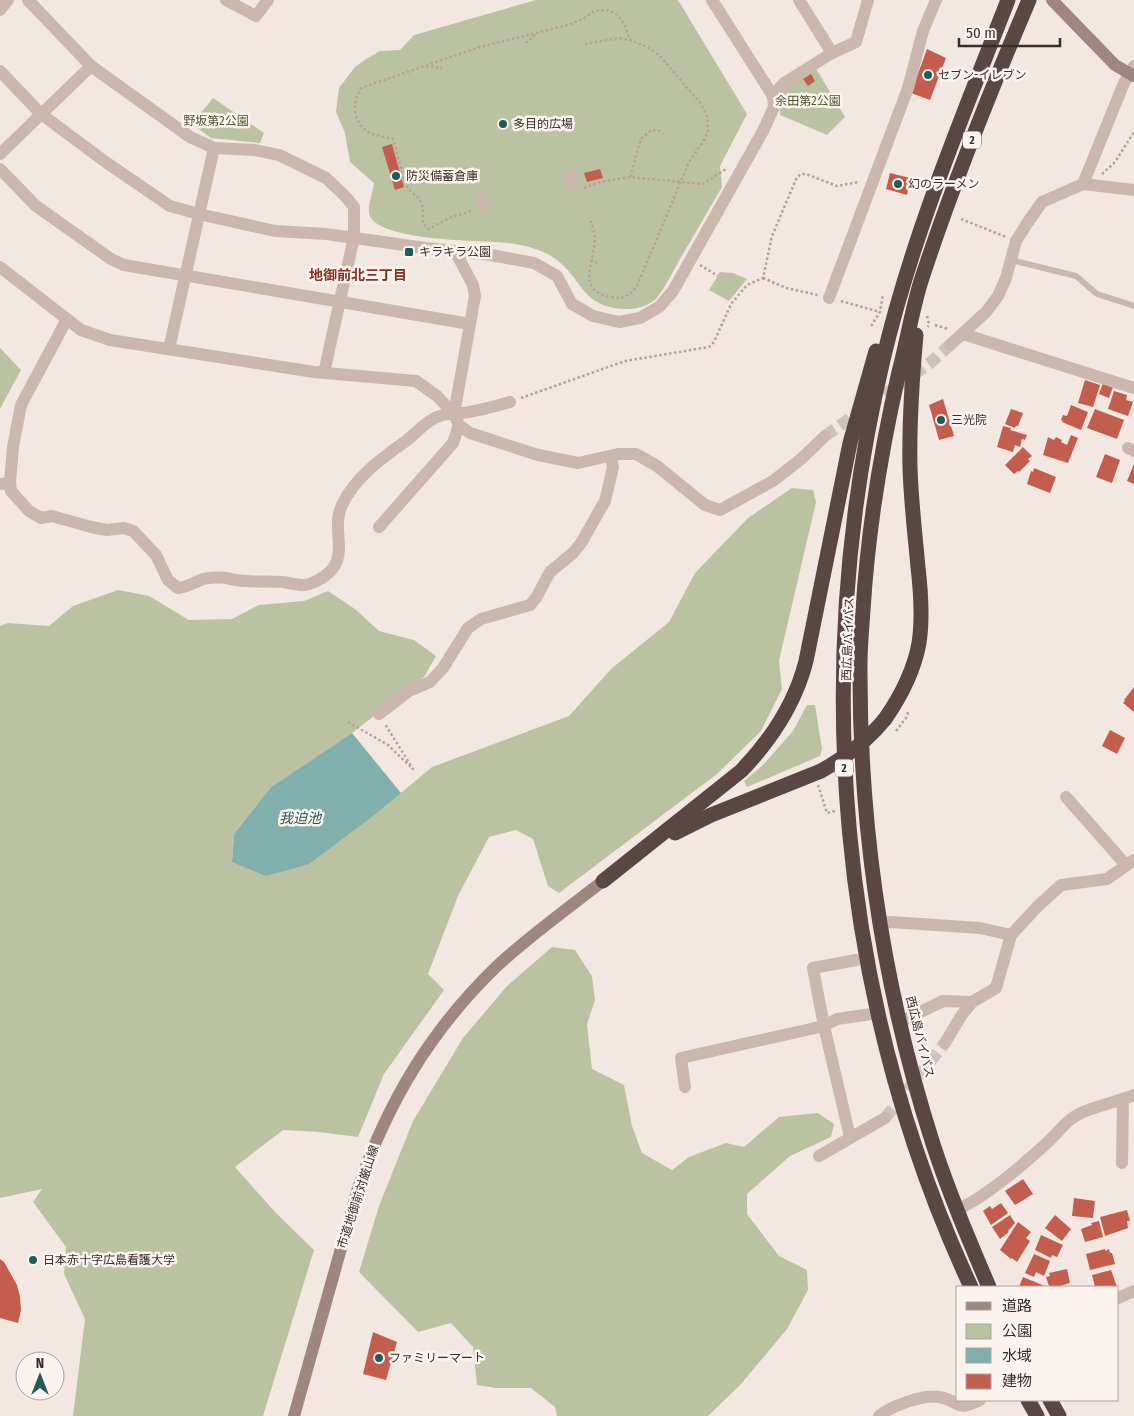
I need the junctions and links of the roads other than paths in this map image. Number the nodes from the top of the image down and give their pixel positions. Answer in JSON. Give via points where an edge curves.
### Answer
{"nodes":[{"id":1,"x":8,"y":0,"type":"edge"},
{"id":2,"x":28,"y":0,"type":"edge"},
{"id":3,"x":226,"y":0,"type":"edge"},
{"id":4,"x":268,"y":0,"type":"edge"},
{"id":5,"x":712,"y":0,"type":"edge"},
{"id":6,"x":799,"y":0,"type":"edge"},
{"id":7,"x":868,"y":0,"type":"edge"},
{"id":8,"x":936,"y":0,"type":"edge"},
{"id":9,"x":1008,"y":0,"type":"edge"},
{"id":10,"x":1030,"y":0,"type":"edge"},
{"id":11,"x":1052,"y":0,"type":"edge"},
{"id":12,"x":0,"y":10,"type":"edge"},
{"id":13,"x":832,"y":53,"type":"junction"},
{"id":14,"x":91,"y":66,"type":"junction"},
{"id":15,"x":0,"y":71,"type":"edge"},
{"id":16,"x":1132,"y":72,"type":"edge"},
{"id":17,"x":773,"y":96,"type":"junction"},
{"id":18,"x":41,"y":114,"type":"junction"},
{"id":19,"x":214,"y":148,"type":"junction"},
{"id":20,"x":0,"y":154,"type":"edge"},
{"id":21,"x":0,"y":169,"type":"edge"},
{"id":22,"x":1083,"y":184,"type":"junction"},
{"id":23,"x":1134,"y":190,"type":"edge"},
{"id":24,"x":199,"y":214,"type":"junction"},
{"id":25,"x":354,"y":238,"type":"junction"},
{"id":26,"x":918,"y":239,"type":"junction"},
{"id":27,"x":455,"y":251,"type":"junction"},
{"id":28,"x":1011,"y":260,"type":"junction"},
{"id":29,"x":0,"y":267,"type":"edge"},
{"id":30,"x":186,"y":275,"type":"junction"},
{"id":31,"x":920,"y":283,"type":"junction"},
{"id":32,"x":829,"y":298,"type":"road end"},
{"id":33,"x":340,"y":302,"type":"junction"},
{"id":34,"x":1134,"y":306,"type":"edge"},
{"id":35,"x":67,"y":319,"type":"junction"},
{"id":36,"x":470,"y":324,"type":"junction"},
{"id":37,"x":963,"y":334,"type":"junction"},
{"id":38,"x":950,"y":345,"type":"tunnel mouth"},
{"id":39,"x":169,"y":349,"type":"junction"},
{"id":40,"x":324,"y":373,"type":"junction"},
{"id":41,"x":1134,"y":388,"type":"edge"},
{"id":42,"x":510,"y":402,"type":"road end"},
{"id":43,"x":457,"y":419,"type":"junction"},
{"id":44,"x":825,"y":436,"type":"tunnel mouth"},
{"id":45,"x":611,"y":456,"type":"junction"},
{"id":46,"x":5,"y":484,"type":"edge"},
{"id":47,"x":385,"y":525,"type":"dead end"},
{"id":48,"x":379,"y":714,"type":"road end"},
{"id":49,"x":1066,"y":797,"type":"dead end"},
{"id":50,"x":1130,"y":863,"type":"edge"},
{"id":51,"x":603,"y":881,"type":"junction"},
{"id":52,"x":880,"y":923,"type":"junction"},
{"id":53,"x":1011,"y":935,"type":"junction"},
{"id":54,"x":856,"y":960,"type":"dead end"},
{"id":55,"x":972,"y":1002,"type":"junction"},
{"id":56,"x":878,"y":1013,"type":"junction"},
{"id":57,"x":900,"y":1022,"type":"junction"},
{"id":58,"x":824,"y":1026,"type":"junction"},
{"id":59,"x":945,"y":1043,"type":"tunnel mouth"},
{"id":60,"x":685,"y":1087,"type":"dead end"},
{"id":61,"x":1129,"y":1097,"type":"edge"},
{"id":62,"x":885,"y":1118,"type":"tunnel mouth"},
{"id":63,"x":850,"y":1137,"type":"junction"},
{"id":64,"x":819,"y":1156,"type":"dead end"},
{"id":65,"x":1122,"y":1163,"type":"dead end"},
{"id":66,"x":956,"y":1210,"type":"junction"},
{"id":67,"x":971,"y":1286,"type":"edge"},
{"id":68,"x":989,"y":1286,"type":"edge"},
{"id":69,"x":1134,"y":1291,"type":"edge"},
{"id":70,"x":1119,"y":1298,"type":"edge"},
{"id":71,"x":978,"y":1401,"type":"edge"},
{"id":72,"x":1029,"y":1401,"type":"edge"},
{"id":73,"x":1051,"y":1401,"type":"edge"},
{"id":74,"x":294,"y":1416,"type":"edge"},
{"id":75,"x":879,"y":1416,"type":"edge"},
{"id":76,"x":1038,"y":1416,"type":"edge"},
{"id":77,"x":1059,"y":1416,"type":"edge"}],
"edges":[{"from":1,"to":12,"type":"street"},
{"from":2,"to":14,"type":"street"},
{"from":3,"to":4,"type":"street","via":[[256,16]]},
{"from":5,"to":17,"type":"street"},
{"from":6,"to":13,"type":"street"},
{"from":7,"to":13,"type":"street","via":[[856,42]]},
{"from":8,"to":32,"type":"street","via":[[923,31],[908,88]]},
{"from":9,"to":26,"type":"highway","name":"西広島バイパス","number":"2"},
{"from":10,"to":31,"type":"highway","name":"西広島バイパス","number":"2","via":[[971,143]]},
{"from":11,"to":16,"type":"street","via":[[1115,65]]},
{"from":13,"to":17,"type":"street","via":[[784,83]]},
{"from":14,"to":18,"type":"street"},
{"from":14,"to":19,"type":"street","via":[[190,138]]},
{"from":15,"to":18,"type":"street"},
{"from":16,"to":22,"type":"street"},
{"from":17,"to":27,"type":"street","via":[[774,108],[763,131],[672,291],[659,308],[640,318],[619,322],[593,316],[572,304],[557,276],[534,263]]},
{"from":18,"to":20,"type":"street"},
{"from":18,"to":24,"type":"street","via":[[170,206]]},
{"from":19,"to":24,"type":"street"},
{"from":19,"to":25,"type":"street","via":[[279,155],[326,178],[354,208]]},
{"from":21,"to":30,"type":"street","via":[[36,206],[111,259],[124,265]]},
{"from":22,"to":23,"type":"street"},
{"from":22,"to":28,"type":"street","via":[[1042,202],[1016,241]]},
{"from":24,"to":25,"type":"street","via":[[275,231]]},
{"from":24,"to":30,"type":"street"},
{"from":25,"to":27,"type":"street"},
{"from":25,"to":33,"type":"street"},
{"from":26,"to":51,"type":"highway","via":[[885,323],[860,403],[806,661],[784,716],[758,754],[741,771]]},
{"from":26,"to":56,"type":"highway","name":"西広島バイパス","number":"2","via":[[884,357],[866,438],[854,519],[844,641],[844,764],[850,846],[861,927]]},
{"from":27,"to":36,"type":"street","via":[[474,285]]},
{"from":28,"to":34,"type":"lane","via":[[1076,276],[1097,294]]},
{"from":28,"to":37,"type":"street","via":[[998,296]]},
{"from":29,"to":35,"type":"street"},
{"from":30,"to":33,"type":"street"},
{"from":30,"to":39,"type":"street"},
{"from":31,"to":51,"type":"highway","bridge":true,"via":[[910,413],[911,486],[922,612],[918,645],[902,692],[874,732],[820,778],[711,815],[673,834]]},
{"from":31,"to":52,"type":"highway","name":"西広島バイパス","number":"2","via":[[887,424],[865,580],[860,661],[865,808]]},
{"from":33,"to":36,"type":"street"},
{"from":33,"to":40,"type":"street"},
{"from":35,"to":39,"type":"street","via":[[81,330],[110,340]]},
{"from":35,"to":46,"type":"street","via":[[21,406]]},
{"from":36,"to":43,"type":"street"},
{"from":37,"to":38,"type":"street"},
{"from":37,"to":41,"type":"street"},
{"from":39,"to":40,"type":"street"},
{"from":40,"to":43,"type":"street","via":[[416,381],[437,396]]},
{"from":42,"to":43,"type":"street"},
{"from":43,"to":45,"type":"street","via":[[470,433],[559,460],[578,463]]},
{"from":43,"to":46,"type":"street","via":[[442,415],[423,425],[357,482],[341,507],[338,519],[340,551],[336,561],[327,573],[310,585],[225,578],[203,580],[178,588],[168,580],[156,555],[133,531],[124,528],[107,530],[52,516],[40,518],[29,511]]},
{"from":43,"to":47,"type":"street","via":[[453,444]]},
{"from":44,"to":45,"type":"street","via":[[773,481],[720,510],[705,505],[657,466],[636,454]]},
{"from":45,"to":48,"type":"street","via":[[613,467],[605,501],[580,543],[550,572],[536,598],[530,604],[481,619],[468,628],[443,668],[430,682],[409,691]]},
{"from":49,"to":50,"type":"street"},
{"from":50,"to":53,"type":"street","via":[[1107,879],[1061,885]]},
{"from":51,"to":74,"type":"street","name":"市道地御前対厳山線","via":[[497,967],[465,1000],[410,1074],[388,1115],[358,1188]]},
{"from":52,"to":53,"type":"street","via":[[980,928]]},
{"from":52,"to":57,"type":"highway","name":"西広島バイパス","number":"2"},
{"from":53,"to":55,"type":"street","via":[[996,988]]},
{"from":54,"to":58,"type":"street","via":[[813,968]]},
{"from":55,"to":57,"type":"street","via":[[944,1001]]},
{"from":55,"to":59,"type":"street"},
{"from":56,"to":58,"type":"street","via":[[837,1019]]},
{"from":56,"to":67,"type":"highway","name":"西広島バイパス","number":"2","via":[[922,1166]]},
{"from":57,"to":66,"type":"highway","name":"西広島バイパス","number":"2","via":[[933,1145]]},
{"from":58,"to":60,"type":"street","via":[[680,1058]]},
{"from":58,"to":63,"type":"street"},
{"from":61,"to":65,"type":"street"},
{"from":61,"to":66,"type":"street","via":[[1071,1119],[999,1183]]},
{"from":62,"to":63,"type":"street"},
{"from":63,"to":64,"type":"street"},
{"from":66,"to":68,"type":"highway","name":"西広島バイパス","number":"2"},
{"from":69,"to":70,"type":"street"},
{"from":71,"to":75,"type":"street","via":[[961,1406],[941,1397],[931,1397],[896,1406]]},
{"from":72,"to":76,"type":"highway"},
{"from":73,"to":77,"type":"highway"}]}
